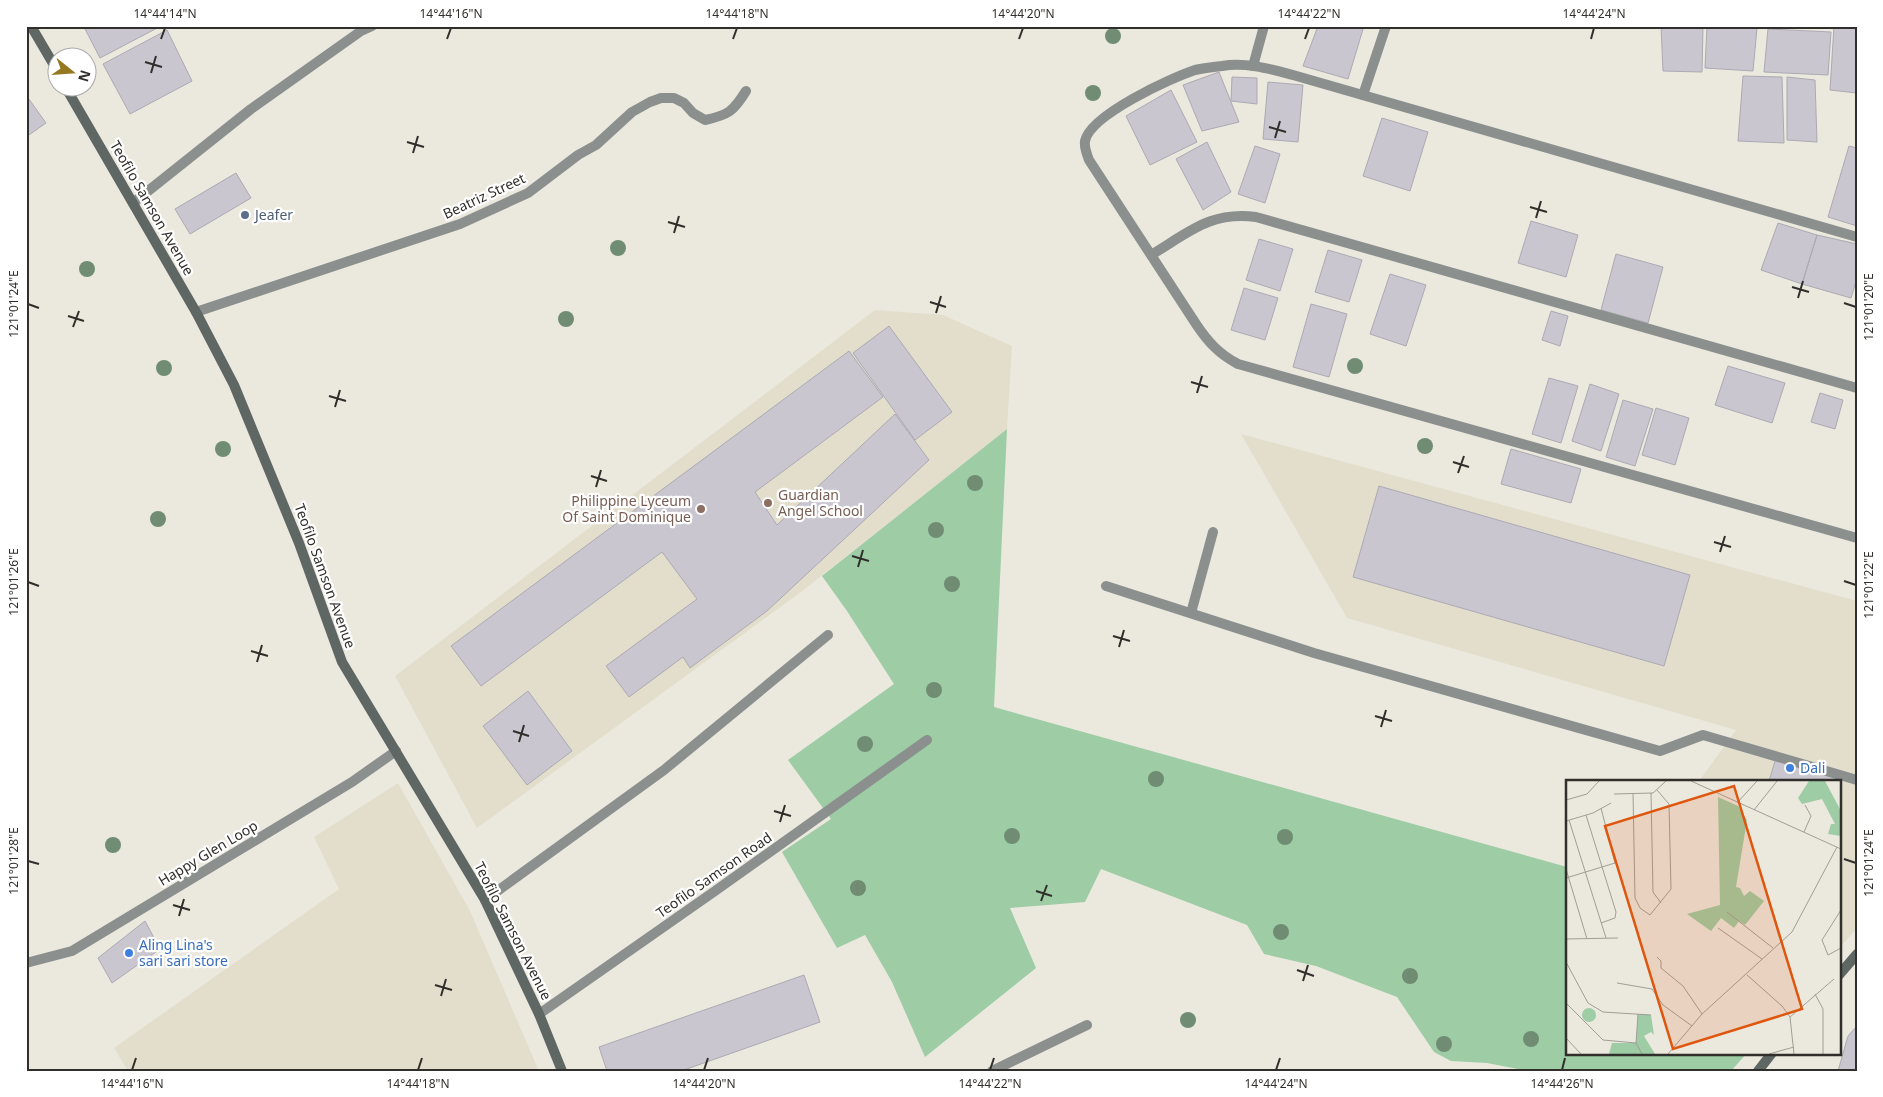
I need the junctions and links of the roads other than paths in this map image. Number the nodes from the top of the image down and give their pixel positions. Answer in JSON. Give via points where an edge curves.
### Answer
{"nodes":[{"id":1,"x":31,"y":26,"type":"edge"},
{"id":2,"x":372,"y":26,"type":"edge"},
{"id":3,"x":1264,"y":26,"type":"edge"},
{"id":4,"x":1386,"y":26,"type":"edge"},
{"id":5,"x":48,"y":55,"type":"edge"},
{"id":6,"x":1253,"y":66,"type":"junction"},
{"id":7,"x":746,"y":91,"type":"dead end"},
{"id":8,"x":1363,"y":95,"type":"junction"},
{"id":9,"x":72,"y":98,"type":"edge"},
{"id":10,"x":133,"y":202,"type":"junction"},
{"id":11,"x":1857,"y":237,"type":"edge"},
{"id":12,"x":1151,"y":255,"type":"junction"},
{"id":13,"x":196,"y":312,"type":"junction"},
{"id":14,"x":1857,"y":388,"type":"edge"},
{"id":15,"x":1213,"y":532,"type":"dead end"},
{"id":16,"x":1857,"y":538,"type":"edge"},
{"id":17,"x":1106,"y":586,"type":"dead end"},
{"id":18,"x":1191,"y":613,"type":"junction"},
{"id":19,"x":828,"y":635,"type":"dead end"},
{"id":20,"x":928,"y":740,"type":"dead end"},
{"id":21,"x":396,"y":751,"type":"junction"},
{"id":22,"x":1857,"y":780,"type":"edge"},
{"id":23,"x":485,"y":900,"type":"junction"},
{"id":24,"x":1857,"y":954,"type":"edge"},
{"id":25,"x":26,"y":963,"type":"edge"},
{"id":26,"x":1840,"y":974,"type":"edge"},
{"id":27,"x":539,"y":1014,"type":"junction"},
{"id":28,"x":1087,"y":1025,"type":"dead end"},
{"id":29,"x":1771,"y":1054,"type":"edge"},
{"id":30,"x":562,"y":1071,"type":"edge"},
{"id":31,"x":992,"y":1071,"type":"edge"},
{"id":32,"x":1758,"y":1071,"type":"edge"}],
"edges":[{"from":1,"to":5,"type":"main road"},
{"from":2,"to":10,"type":"street","via":[[251,109]]},
{"from":3,"to":6,"type":"street"},
{"from":4,"to":8,"type":"street"},
{"from":6,"to":8,"type":"street","via":[[1294,74]]},
{"from":6,"to":12,"type":"street","via":[[1224,65],[1197,70],[1164,82],[1128,102],[1089,132],[1086,141],[1089,160]]},
{"from":7,"to":13,"type":"street","name":"Beatriz Street","via":[[727,115],[705,120],[674,98],[650,102],[632,112],[596,145],[528,193],[460,224]]},
{"from":8,"to":11,"type":"street"},
{"from":9,"to":10,"type":"main road","name":"Teofilo Samson Avenue"},
{"from":10,"to":13,"type":"main road","name":"Teofilo Samson Avenue"},
{"from":12,"to":14,"type":"street","via":[[1206,222],[1239,215],[1256,217]]},
{"from":12,"to":16,"type":"street","via":[[1209,343],[1238,364]]},
{"from":13,"to":21,"type":"main road","name":"Teofilo Samson Avenue","via":[[234,385],[263,454],[342,662]]},
{"from":15,"to":18,"type":"street"},
{"from":17,"to":18,"type":"street"},
{"from":18,"to":22,"type":"street","via":[[1314,653],[1660,751],[1703,735]]},
{"from":19,"to":23,"type":"street","via":[[664,770]]},
{"from":20,"to":27,"type":"street","name":"Teofilo Samson Road"},
{"from":21,"to":23,"type":"main road","name":"Teofilo Samson Avenue"},
{"from":21,"to":25,"type":"street","name":"Happy Glen Loop","via":[[352,782],[72,951]]},
{"from":23,"to":27,"type":"main road","name":"Teofilo Samson Avenue"},
{"from":24,"to":26,"type":"main road"},
{"from":27,"to":30,"type":"main road","name":"Teofilo Samson Avenue"},
{"from":28,"to":31,"type":"street"},
{"from":29,"to":32,"type":"main road"}]}
